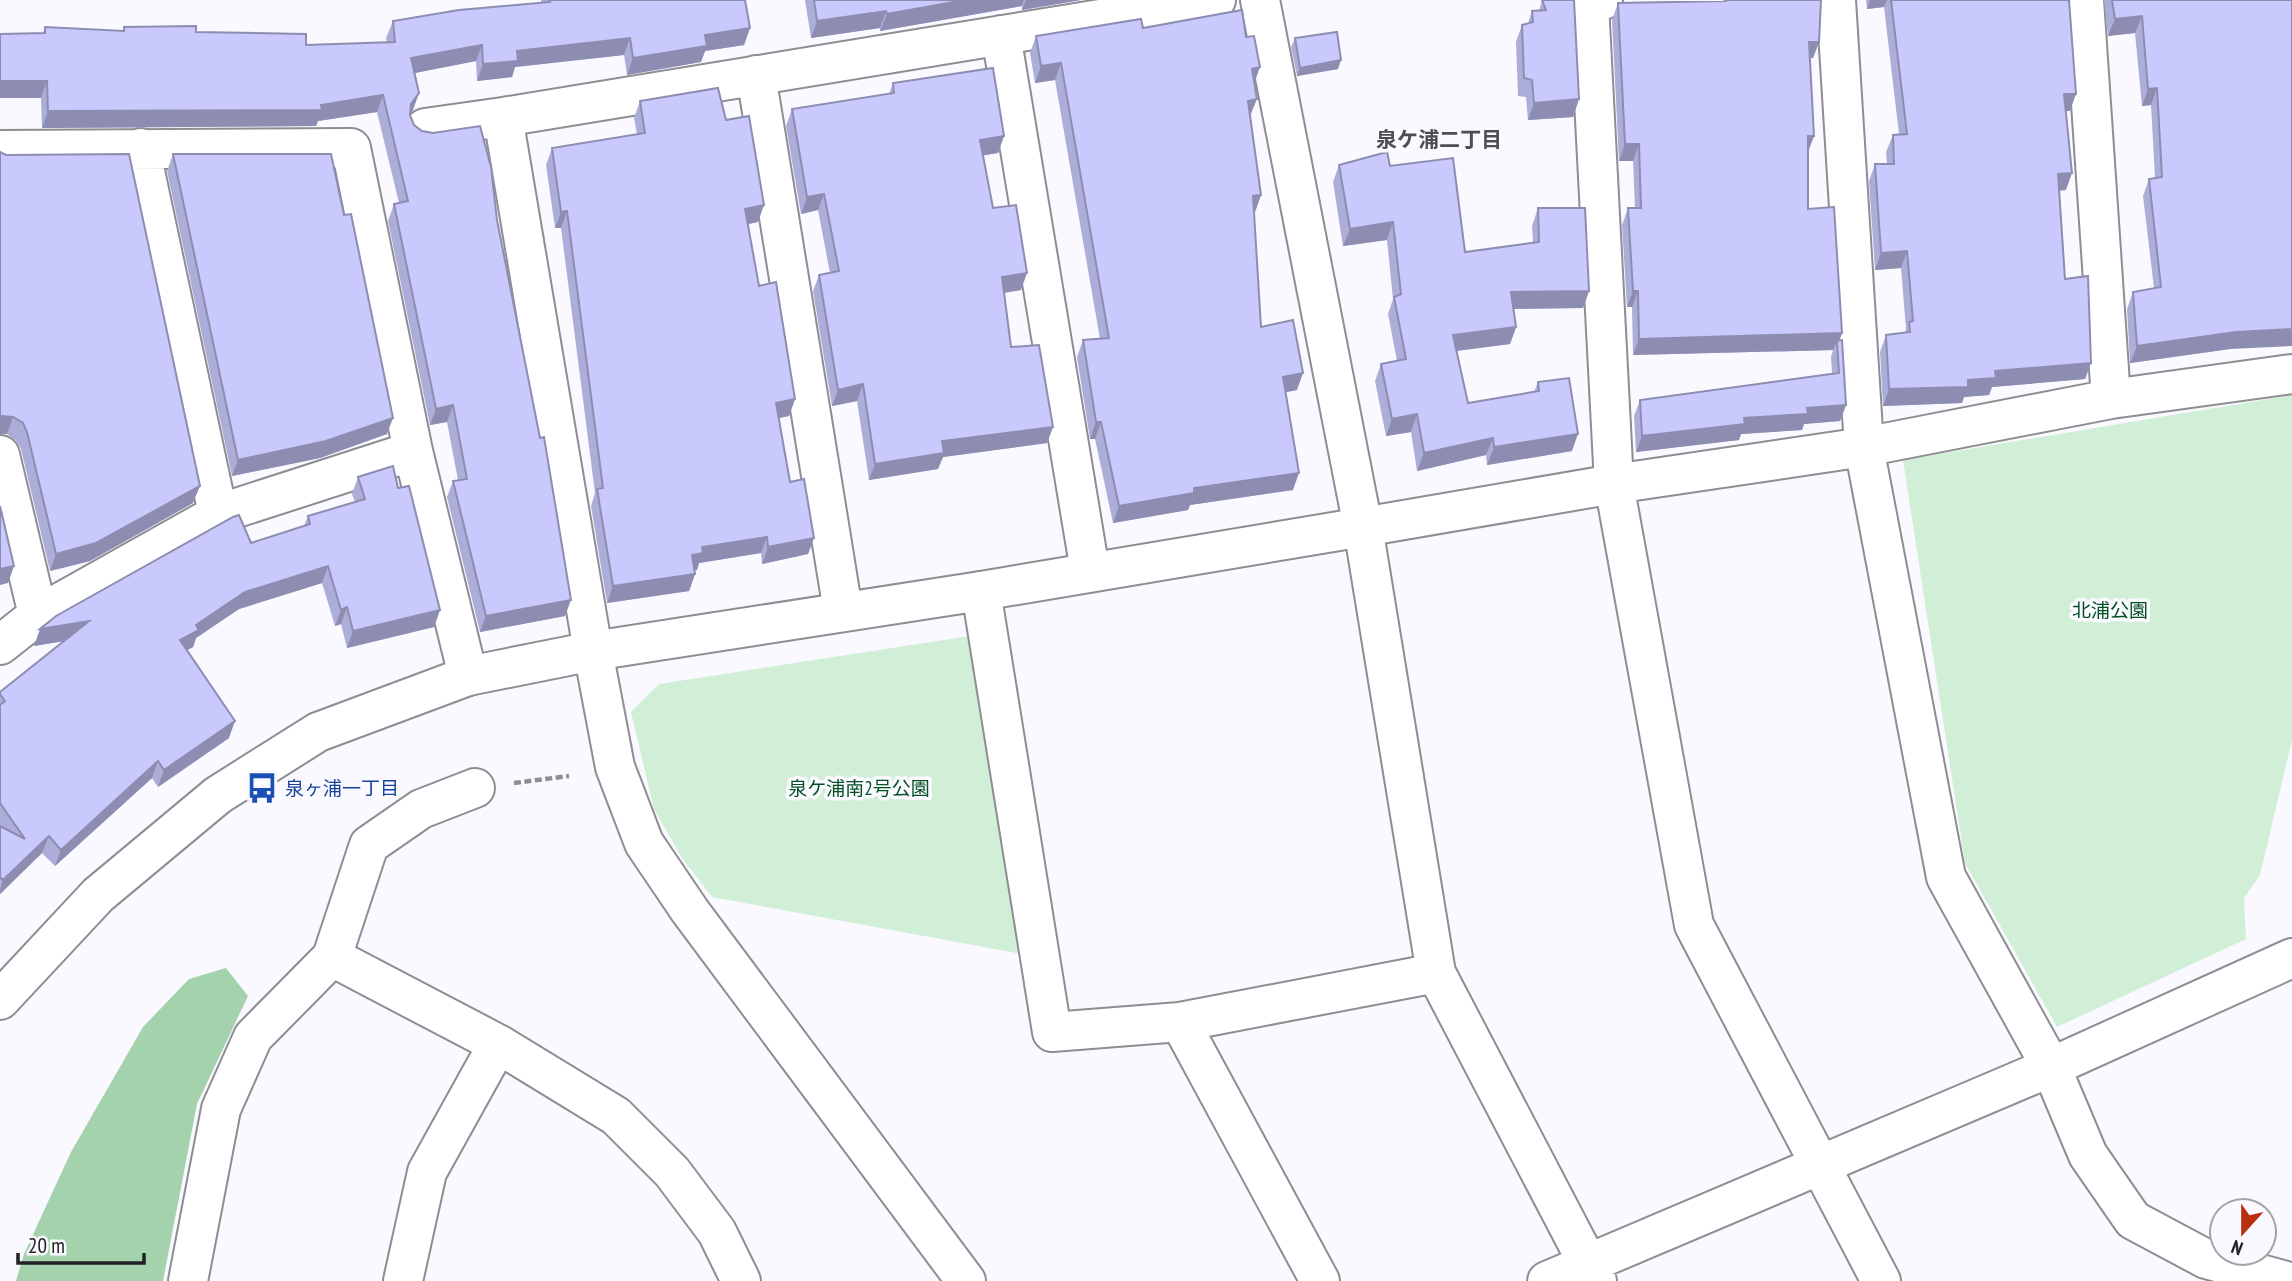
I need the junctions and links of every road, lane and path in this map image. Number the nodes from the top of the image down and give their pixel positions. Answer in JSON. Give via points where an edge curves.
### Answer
{"nodes":[{"id":1,"x":1216,"y":0,"type":"edge"},
{"id":2,"x":1260,"y":0,"type":"edge"},
{"id":3,"x":1603,"y":0,"type":"edge"},
{"id":4,"x":1836,"y":0,"type":"edge"},
{"id":5,"x":2084,"y":0,"type":"edge"},
{"id":6,"x":1001,"y":35,"type":"junction"},
{"id":7,"x":756,"y":75,"type":"junction"},
{"id":8,"x":503,"y":117,"type":"junction"},
{"id":9,"x":425,"y":128,"type":"edge"},
{"id":10,"x":140,"y":148,"type":"junction"},
{"id":11,"x":0,"y":150,"type":"edge"},
{"id":12,"x":2292,"y":374,"type":"edge"},
{"id":13,"x":2111,"y":399,"type":"junction"},
{"id":14,"x":1864,"y":447,"type":"junction"},
{"id":15,"x":413,"y":451,"type":"junction"},
{"id":16,"x":0,"y":455,"type":"edge"},
{"id":17,"x":1614,"y":484,"type":"junction"},
{"id":18,"x":218,"y":514,"type":"junction"},
{"id":19,"x":1363,"y":527,"type":"junction"},
{"id":20,"x":1090,"y":571,"type":"junction"},
{"id":21,"x":981,"y":592,"type":"junction"},
{"id":22,"x":843,"y":611,"type":"junction"},
{"id":23,"x":38,"y":615,"type":"junction"},
{"id":24,"x":0,"y":645,"type":"edge"},
{"id":25,"x":593,"y":651,"type":"junction"},
{"id":26,"x":468,"y":676,"type":"junction"},
{"id":27,"x":569,"y":776,"type":"dead end"},
{"id":28,"x":475,"y":788,"type":"joint"},
{"id":29,"x":332,"y":957,"type":"junction"},
{"id":30,"x":2292,"y":959,"type":"edge"},
{"id":31,"x":1436,"y":972,"type":"junction"},
{"id":32,"x":0,"y":1000,"type":"edge"},
{"id":33,"x":1180,"y":1022,"type":"junction"},
{"id":34,"x":498,"y":1044,"type":"junction"},
{"id":35,"x":2051,"y":1067,"type":"junction"},
{"id":36,"x":1820,"y":1162,"type":"junction"},
{"id":37,"x":2202,"y":1270,"type":"edge"},
{"id":38,"x":1593,"y":1272,"type":"edge"},
{"id":39,"x":188,"y":1281,"type":"edge"},
{"id":40,"x":404,"y":1281,"type":"edge"},
{"id":41,"x":741,"y":1281,"type":"edge"},
{"id":42,"x":966,"y":1281,"type":"edge"},
{"id":43,"x":1320,"y":1281,"type":"edge"},
{"id":44,"x":1547,"y":1281,"type":"edge"},
{"id":45,"x":1881,"y":1281,"type":"edge"},
{"id":46,"x":2286,"y":1281,"type":"edge"}],
"edges":[{"from":1,"to":6,"type":"street"},
{"from":2,"to":19,"type":"street"},
{"from":3,"to":17,"type":"street","via":[[1589,4]]},
{"from":4,"to":14,"type":"street"},
{"from":5,"to":13,"type":"street"},
{"from":6,"to":7,"type":"street"},
{"from":6,"to":20,"type":"street"},
{"from":7,"to":8,"type":"street"},
{"from":7,"to":22,"type":"street"},
{"from":8,"to":9,"type":"street"},
{"from":8,"to":25,"type":"street"},
{"from":10,"to":11,"type":"street"},
{"from":10,"to":15,"type":"street","via":[[351,148]]},
{"from":10,"to":18,"type":"street"},
{"from":12,"to":13,"type":"street"},
{"from":13,"to":14,"type":"street"},
{"from":14,"to":17,"type":"street"},
{"from":14,"to":35,"type":"street","via":[[1946,877]]},
{"from":15,"to":18,"type":"street"},
{"from":15,"to":26,"type":"street"},
{"from":16,"to":23,"type":"street"},
{"from":17,"to":19,"type":"street"},
{"from":17,"to":36,"type":"street","via":[[1694,925]]},
{"from":18,"to":23,"type":"street"},
{"from":19,"to":20,"type":"street"},
{"from":19,"to":31,"type":"street"},
{"from":20,"to":21,"type":"street"},
{"from":21,"to":22,"type":"street"},
{"from":21,"to":33,"type":"street","via":[[1052,1032]]},
{"from":22,"to":25,"type":"street"},
{"from":23,"to":24,"type":"street"},
{"from":25,"to":26,"type":"street"},
{"from":25,"to":42,"type":"street","via":[[615,767],[644,843]]},
{"from":26,"to":32,"type":"street","via":[[318,732],[218,796],[98,895]]},
{"from":27,"to":28,"type":"path"},
{"from":28,"to":29,"type":"street","via":[[421,809],[369,845]]},
{"from":29,"to":34,"type":"street"},
{"from":29,"to":39,"type":"street","via":[[253,1037],[242,1061],[221,1109]]},
{"from":30,"to":35,"type":"street"},
{"from":31,"to":33,"type":"street"},
{"from":31,"to":38,"type":"street"},
{"from":33,"to":43,"type":"street"},
{"from":34,"to":40,"type":"street","via":[[427,1172]]},
{"from":34,"to":41,"type":"street","via":[[616,1116],[680,1182],[717,1232]]},
{"from":35,"to":36,"type":"street"},
{"from":35,"to":37,"type":"street","via":[[2088,1155],[2133,1220]]},
{"from":36,"to":38,"type":"street"},
{"from":36,"to":45,"type":"street"},
{"from":37,"to":46,"type":"street"},
{"from":38,"to":44,"type":"street"}]}
